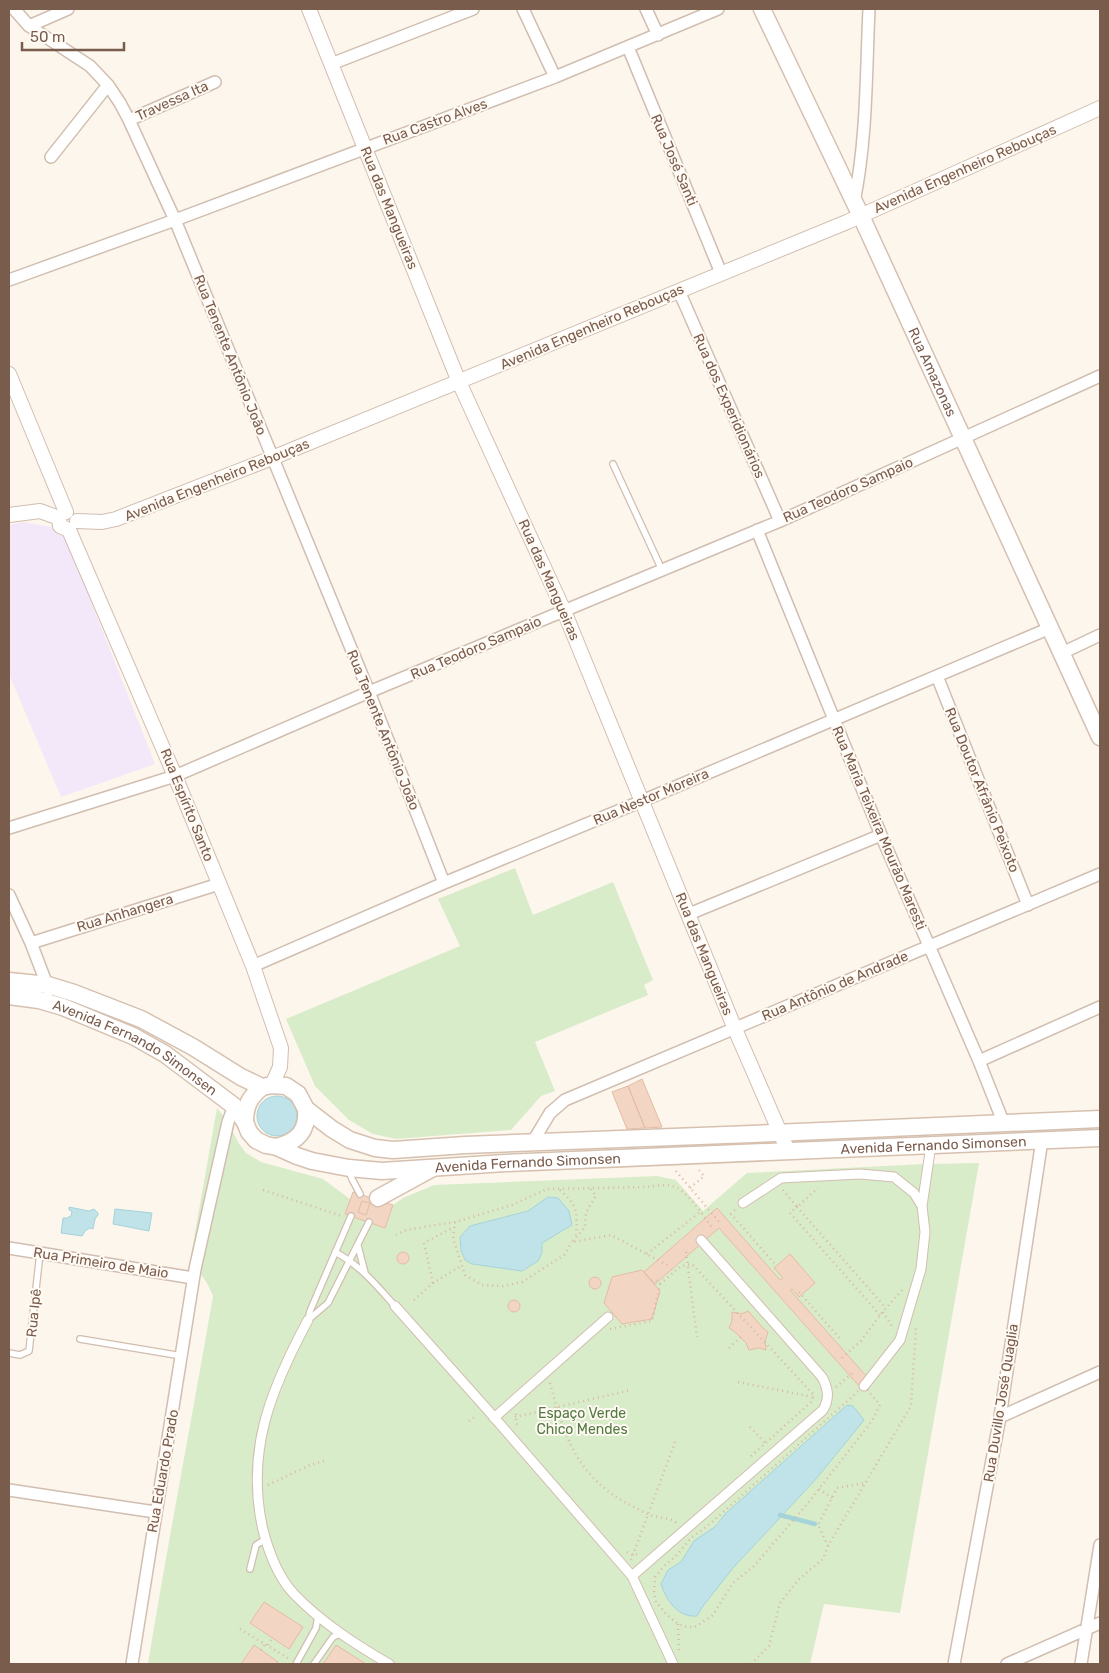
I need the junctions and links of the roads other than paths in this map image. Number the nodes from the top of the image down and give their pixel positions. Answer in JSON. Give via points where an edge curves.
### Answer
{"nodes":[{"id":1,"x":14,"y":9,"type":"edge"},
{"id":2,"x":68,"y":9,"type":"edge"},
{"id":3,"x":309,"y":9,"type":"edge"},
{"id":4,"x":473,"y":9,"type":"edge"},
{"id":5,"x":523,"y":9,"type":"edge"},
{"id":6,"x":646,"y":9,"type":"edge"},
{"id":7,"x":718,"y":9,"type":"edge"},
{"id":8,"x":762,"y":9,"type":"edge"},
{"id":9,"x":869,"y":9,"type":"edge"},
{"id":10,"x":30,"y":26,"type":"junction"},
{"id":11,"x":658,"y":35,"type":"junction"},
{"id":12,"x":628,"y":47,"type":"junction"},
{"id":13,"x":331,"y":64,"type":"junction"},
{"id":14,"x":555,"y":78,"type":"junction"},
{"id":15,"x":215,"y":82,"type":"dead end"},
{"id":16,"x":108,"y":85,"type":"junction"},
{"id":17,"x":1100,"y":108,"type":"edge"},
{"id":18,"x":128,"y":120,"type":"junction"},
{"id":19,"x":364,"y":148,"type":"junction"},
{"id":20,"x":51,"y":157,"type":"dead end"},
{"id":21,"x":858,"y":209,"type":"junction"},
{"id":22,"x":176,"y":220,"type":"junction"},
{"id":23,"x":721,"y":273,"type":"junction"},
{"id":24,"x":9,"y":280,"type":"edge"},
{"id":25,"x":679,"y":291,"type":"junction"},
{"id":26,"x":9,"y":374,"type":"edge"},
{"id":27,"x":1100,"y":376,"type":"edge"},
{"id":28,"x":459,"y":382,"type":"junction"},
{"id":29,"x":963,"y":438,"type":"junction"},
{"id":30,"x":272,"y":458,"type":"junction"},
{"id":31,"x":613,"y":464,"type":"dead end"},
{"id":32,"x":9,"y":514,"type":"edge"},
{"id":33,"x":68,"y":520,"type":"junction"},
{"id":34,"x":780,"y":520,"type":"junction"},
{"id":35,"x":757,"y":530,"type":"junction"},
{"id":36,"x":662,"y":570,"type":"junction"},
{"id":37,"x":564,"y":611,"type":"junction"},
{"id":38,"x":1050,"y":628,"type":"junction"},
{"id":39,"x":1100,"y":635,"type":"edge"},
{"id":40,"x":1062,"y":653,"type":"junction"},
{"id":41,"x":937,"y":676,"type":"junction"},
{"id":42,"x":369,"y":692,"type":"junction"},
{"id":43,"x":834,"y":720,"type":"junction"},
{"id":44,"x":1100,"y":737,"type":"edge"},
{"id":45,"x":175,"y":776,"type":"junction"},
{"id":46,"x":642,"y":801,"type":"junction"},
{"id":47,"x":9,"y":828,"type":"edge"},
{"id":48,"x":881,"y":835,"type":"junction"},
{"id":49,"x":1100,"y":874,"type":"edge"},
{"id":50,"x":444,"y":883,"type":"junction"},
{"id":51,"x":219,"y":884,"type":"junction"},
{"id":52,"x":9,"y":895,"type":"edge"},
{"id":53,"x":1028,"y":905,"type":"junction"},
{"id":54,"x":689,"y":914,"type":"junction"},
{"id":55,"x":32,"y":943,"type":"junction"},
{"id":56,"x":928,"y":946,"type":"junction"},
{"id":57,"x":253,"y":966,"type":"junction"},
{"id":58,"x":9,"y":981,"type":"edge"},
{"id":59,"x":48,"y":985,"type":"junction"},
{"id":60,"x":9,"y":996,"type":"edge"},
{"id":61,"x":54,"y":1005,"type":"junction"},
{"id":62,"x":1100,"y":1007,"type":"edge"},
{"id":63,"x":735,"y":1028,"type":"junction"},
{"id":64,"x":979,"y":1061,"type":"junction"},
{"id":65,"x":267,"y":1086,"type":"junction"},
{"id":66,"x":234,"y":1106,"type":"junction"},
{"id":67,"x":306,"y":1109,"type":"junction"},
{"id":68,"x":1100,"y":1119,"type":"edge"},
{"id":69,"x":245,"y":1122,"type":"junction"},
{"id":70,"x":1004,"y":1124,"type":"junction"},
{"id":71,"x":780,"y":1133,"type":"junction"},
{"id":72,"x":1100,"y":1138,"type":"edge"},
{"id":73,"x":1042,"y":1140,"type":"junction"},
{"id":74,"x":532,"y":1143,"type":"junction"},
{"id":75,"x":931,"y":1145,"type":"junction"},
{"id":76,"x":277,"y":1147,"type":"junction"},
{"id":77,"x":788,"y":1151,"type":"junction"},
{"id":78,"x":349,"y":1168,"type":"junction"},
{"id":79,"x":432,"y":1168,"type":"junction"},
{"id":80,"x":360,"y":1194,"type":"dead end"},
{"id":81,"x":378,"y":1199,"type":"dead end"},
{"id":82,"x":743,"y":1203,"type":"dead end"},
{"id":83,"x":922,"y":1206,"type":"junction"},
{"id":84,"x":348,"y":1216,"type":"road end"},
{"id":85,"x":370,"y":1222,"type":"dead end"},
{"id":86,"x":701,"y":1240,"type":"dead end"},
{"id":87,"x":358,"y":1246,"type":"junction"},
{"id":88,"x":9,"y":1248,"type":"edge"},
{"id":89,"x":335,"y":1252,"type":"junction"},
{"id":90,"x":40,"y":1253,"type":"junction"},
{"id":91,"x":350,"y":1260,"type":"junction"},
{"id":92,"x":365,"y":1273,"type":"junction"},
{"id":93,"x":194,"y":1278,"type":"junction"},
{"id":94,"x":395,"y":1306,"type":"joint"},
{"id":95,"x":308,"y":1320,"type":"junction"},
{"id":96,"x":608,"y":1322,"type":"road end"},
{"id":97,"x":80,"y":1339,"type":"dead end"},
{"id":98,"x":9,"y":1353,"type":"edge"},
{"id":99,"x":182,"y":1356,"type":"junction"},
{"id":100,"x":1100,"y":1372,"type":"edge"},
{"id":101,"x":864,"y":1386,"type":"dead end"},
{"id":102,"x":1000,"y":1417,"type":"junction"},
{"id":103,"x":494,"y":1418,"type":"junction"},
{"id":104,"x":9,"y":1490,"type":"edge"},
{"id":105,"x":155,"y":1512,"type":"junction"},
{"id":106,"x":266,"y":1539,"type":"junction"},
{"id":107,"x":1100,"y":1545,"type":"edge"},
{"id":108,"x":250,"y":1569,"type":"dead end"},
{"id":109,"x":632,"y":1576,"type":"junction"},
{"id":110,"x":318,"y":1616,"type":"junction"},
{"id":111,"x":1100,"y":1623,"type":"edge"},
{"id":112,"x":1086,"y":1629,"type":"junction"},
{"id":113,"x":340,"y":1634,"type":"junction"},
{"id":114,"x":132,"y":1664,"type":"edge"},
{"id":115,"x":298,"y":1664,"type":"edge"},
{"id":116,"x":314,"y":1664,"type":"edge"},
{"id":117,"x":389,"y":1664,"type":"edge"},
{"id":118,"x":673,"y":1664,"type":"edge"},
{"id":119,"x":954,"y":1664,"type":"edge"},
{"id":120,"x":1007,"y":1664,"type":"edge"},
{"id":121,"x":1081,"y":1664,"type":"edge"}],
"edges":[{"from":1,"to":10,"type":"street","name":"Rua Tenente Antônio João"},
{"from":2,"to":10,"type":"street"},
{"from":3,"to":13,"type":"street","name":"Rua das Mangueiras"},
{"from":4,"to":13,"type":"street"},
{"from":5,"to":14,"type":"street"},
{"from":6,"to":11,"type":"street"},
{"from":7,"to":11,"type":"street","name":"Rua Castro Alves"},
{"from":8,"to":21,"type":"main road","name":"Rua Amazonas"},
{"from":9,"to":21,"type":"street"},
{"from":10,"to":16,"type":"street","name":"Rua Tenente Antônio João","via":[[90,66]]},
{"from":11,"to":12,"type":"street","name":"Rua Castro Alves"},
{"from":12,"to":14,"type":"street","name":"Rua Castro Alves"},
{"from":12,"to":23,"type":"street","name":"Rua José Santi"},
{"from":13,"to":19,"type":"street","name":"Rua das Mangueiras"},
{"from":14,"to":19,"type":"street","name":"Rua Castro Alves"},
{"from":15,"to":18,"type":"street","name":"Travessa Ita"},
{"from":16,"to":18,"type":"street","name":"Rua Tenente Antônio João"},
{"from":16,"to":20,"type":"street"},
{"from":17,"to":21,"type":"street","name":"Avenida Engenheiro Rebouças"},
{"from":18,"to":22,"type":"street","name":"Rua Tenente Antônio João"},
{"from":19,"to":22,"type":"street","name":"Rua Castro Alves"},
{"from":19,"to":28,"type":"street","name":"Rua das Mangueiras"},
{"from":21,"to":23,"type":"street","name":"Avenida Engenheiro Rebouças"},
{"from":21,"to":29,"type":"main road","name":"Rua Amazonas"},
{"from":22,"to":24,"type":"street","name":"Rua Castro Alves"},
{"from":22,"to":30,"type":"street","name":"Rua Tenente Antônio João"},
{"from":23,"to":25,"type":"street","name":"Avenida Engenheiro Rebouças"},
{"from":25,"to":28,"type":"street","name":"Avenida Engenheiro Rebouças"},
{"from":25,"to":34,"type":"street","name":"Rua dos Experidionários"},
{"from":26,"to":33,"type":"street","name":"Rua Espírito Santo"},
{"from":27,"to":29,"type":"street","name":"Rua Teodoro Sampaio"},
{"from":28,"to":30,"type":"street","name":"Avenida Engenheiro Rebouças"},
{"from":28,"to":37,"type":"street","name":"Rua das Mangueiras"},
{"from":29,"to":34,"type":"street","name":"Rua Teodoro Sampaio"},
{"from":29,"to":38,"type":"main road","name":"Rua Amazonas"},
{"from":30,"to":33,"type":"street","name":"Avenida Engenheiro Rebouças","via":[[116,520]]},
{"from":30,"to":42,"type":"street","name":"Rua Tenente Antônio João"},
{"from":31,"to":36,"type":"lane"},
{"from":32,"to":33,"type":"street","name":"Avenida Engenheiro Rebouças","via":[[40,511]]},
{"from":33,"to":45,"type":"street","name":"Rua Espírito Santo"},
{"from":34,"to":35,"type":"street","name":"Rua Teodoro Sampaio"},
{"from":35,"to":36,"type":"street","name":"Rua Teodoro Sampaio"},
{"from":35,"to":43,"type":"street","name":"Rua Maria Teixeira Mourão Maresti"},
{"from":36,"to":37,"type":"street","name":"Rua Teodoro Sampaio"},
{"from":37,"to":42,"type":"street","name":"Rua Teodoro Sampaio"},
{"from":37,"to":46,"type":"street","name":"Rua das Mangueiras"},
{"from":38,"to":40,"type":"main road","name":"Rua Amazonas"},
{"from":38,"to":41,"type":"street","name":"Rua Nestor Moreira"},
{"from":39,"to":40,"type":"street"},
{"from":40,"to":44,"type":"main road","name":"Rua Amazonas"},
{"from":41,"to":43,"type":"street","name":"Rua Nestor Moreira"},
{"from":41,"to":53,"type":"street","name":"Rua Doutor Afrânio Peixoto"},
{"from":42,"to":45,"type":"street","name":"Rua Teodoro Sampaio"},
{"from":42,"to":50,"type":"street","name":"Rua Tenente Antônio João"},
{"from":43,"to":46,"type":"street","name":"Rua Nestor Moreira"},
{"from":43,"to":48,"type":"street","name":"Rua Maria Teixeira Mourão Maresti"},
{"from":45,"to":47,"type":"street","name":"Rua Teodoro Sampaio"},
{"from":45,"to":51,"type":"street","name":"Rua Espírito Santo"},
{"from":46,"to":50,"type":"street","name":"Rua Nestor Moreira"},
{"from":46,"to":54,"type":"street","name":"Rua das Mangueiras"},
{"from":48,"to":54,"type":"street"},
{"from":48,"to":56,"type":"street","name":"Rua Maria Teixeira Mourão Maresti"},
{"from":49,"to":53,"type":"street","name":"Rua Antônio de Andrade"},
{"from":50,"to":57,"type":"street","name":"Rua Nestor Moreira"},
{"from":51,"to":55,"type":"street","name":"Rua Anhangera"},
{"from":51,"to":57,"type":"street","name":"Rua Espírito Santo"},
{"from":52,"to":55,"type":"street"},
{"from":53,"to":56,"type":"street","name":"Rua Antônio de Andrade"},
{"from":54,"to":63,"type":"street","name":"Rua das Mangueiras"},
{"from":55,"to":59,"type":"street"},
{"from":56,"to":63,"type":"street","name":"Rua Antônio de Andrade"},
{"from":56,"to":64,"type":"street","name":"Rua Maria Teixeira Mourão Maresti"},
{"from":57,"to":65,"type":"street","name":"Rua Espírito Santo","via":[[281,1048],[280,1067]]},
{"from":58,"to":59,"type":"main road","name":"Avenida Fernando Simonsen"},
{"from":59,"to":61,"type":"street"},
{"from":59,"to":65,"type":"main road","name":"Avenida Fernando Simonsen","via":[[141,1019],[241,1078]]},
{"from":60,"to":61,"type":"main road","name":"Avenida Fernando Simonsen"},
{"from":61,"to":66,"type":"main road","name":"Avenida Fernando Simonsen","via":[[133,1036],[197,1077]]},
{"from":62,"to":64,"type":"street"},
{"from":63,"to":71,"type":"street","name":"Rua das Mangueiras"},
{"from":63,"to":74,"type":"street","name":"Rua Antônio de Andrade","via":[[565,1100],[550,1113]]},
{"from":64,"to":70,"type":"street","name":"Rua Maria Teixeira Mourão Maresti"},
{"from":65,"to":67,"type":"main road","name":"Avenida Fernando Simonsen","via":[[286,1086],[298,1094]]},
{"from":65,"to":69,"type":"main road","via":[[248,1101]]},
{"from":66,"to":69,"type":"main road","name":"Avenida Fernando Simonsen"},
{"from":66,"to":93,"type":"street","name":"Rua Eduardo Prado"},
{"from":67,"to":74,"type":"main road","name":"Avenida Fernando Simonsen","via":[[350,1140],[376,1148],[393,1150]]},
{"from":67,"to":76,"type":"main road","via":[[307,1119],[302,1133],[290,1143]]},
{"from":68,"to":70,"type":"main road","name":"Avenida Fernando Simonsen"},
{"from":69,"to":76,"type":"main road","name":"Avenida Fernando Simonsen","via":[[256,1140]]},
{"from":70,"to":71,"type":"main road","name":"Avenida Fernando Simonsen"},
{"from":71,"to":74,"type":"main road","name":"Avenida Fernando Simonsen"},
{"from":71,"to":77,"type":"street","name":"Rua das Mangueiras"},
{"from":72,"to":73,"type":"main road","name":"Avenida Fernando Simonsen"},
{"from":73,"to":75,"type":"main road","name":"Avenida Fernando Simonsen"},
{"from":73,"to":102,"type":"street","name":"Rua Duvillo José Quaglia"},
{"from":75,"to":77,"type":"main road","name":"Avenida Fernando Simonsen"},
{"from":75,"to":83,"type":"street"},
{"from":76,"to":78,"type":"main road","name":"Avenida Fernando Simonsen","via":[[304,1159]]},
{"from":77,"to":79,"type":"main road","name":"Avenida Fernando Simonsen"},
{"from":78,"to":79,"type":"main road","name":"Avenida Fernando Simonsen","via":[[382,1171]]},
{"from":78,"to":80,"type":"lane"},
{"from":79,"to":81,"type":"main road"},
{"from":82,"to":83,"type":"street","via":[[780,1178],[860,1174],[894,1177],[914,1193]]},
{"from":83,"to":101,"type":"street","via":[[925,1232],[921,1269],[900,1340]]},
{"from":84,"to":89,"type":"lane"},
{"from":85,"to":87,"type":"lane"},
{"from":86,"to":109,"type":"street","via":[[822,1377],[827,1386],[828,1400],[823,1410]]},
{"from":87,"to":91,"type":"lane"},
{"from":87,"to":92,"type":"lane"},
{"from":88,"to":90,"type":"street","name":"Rua Primeiro de Maio"},
{"from":89,"to":91,"type":"lane"},
{"from":89,"to":95,"type":"lane"},
{"from":90,"to":93,"type":"street","name":"Rua Primeiro de Maio"},
{"from":90,"to":98,"type":"lane","name":"Rua Ipê","via":[[30,1351],[20,1355]]},
{"from":91,"to":92,"type":"lane"},
{"from":91,"to":95,"type":"lane","via":[[328,1303]]},
{"from":92,"to":94,"type":"lane"},
{"from":93,"to":99,"type":"street","name":"Rua Eduardo Prado"},
{"from":94,"to":103,"type":"street"},
{"from":95,"to":106,"type":"street","via":[[281,1374],[266,1413],[261,1438],[256,1468],[260,1517]]},
{"from":96,"to":103,"type":"street"},
{"from":97,"to":99,"type":"lane"},
{"from":99,"to":105,"type":"street","name":"Rua Eduardo Prado"},
{"from":100,"to":102,"type":"street"},
{"from":102,"to":119,"type":"street","name":"Rua Duvillo José Quaglia"},
{"from":103,"to":109,"type":"street"},
{"from":104,"to":105,"type":"street"},
{"from":105,"to":114,"type":"street","name":"Rua Eduardo Prado"},
{"from":106,"to":108,"type":"lane","via":[[256,1546]]},
{"from":106,"to":110,"type":"street","via":[[278,1570],[293,1593]]},
{"from":107,"to":112,"type":"street"},
{"from":109,"to":118,"type":"street"},
{"from":110,"to":113,"type":"street"},
{"from":110,"to":115,"type":"lane","via":[[316,1628]]},
{"from":111,"to":112,"type":"street"},
{"from":112,"to":120,"type":"street"},
{"from":112,"to":121,"type":"street"},
{"from":113,"to":116,"type":"lane","via":[[333,1637]]},
{"from":113,"to":117,"type":"street"}]}
